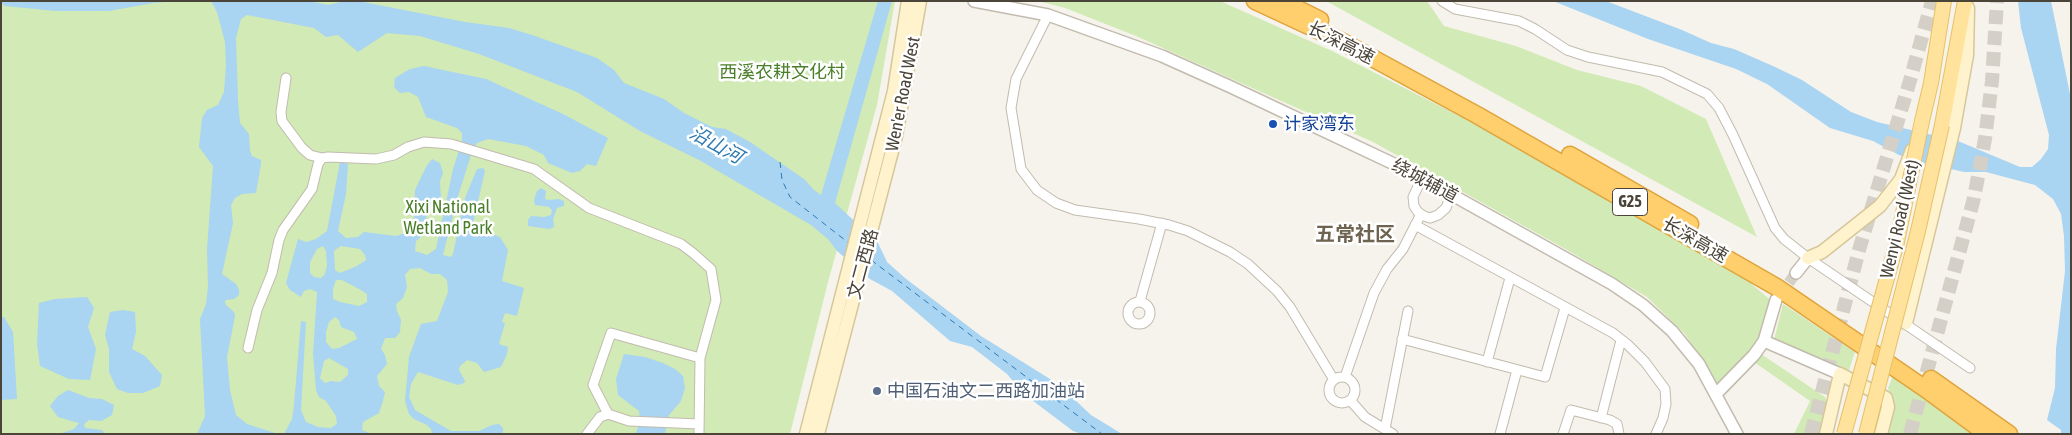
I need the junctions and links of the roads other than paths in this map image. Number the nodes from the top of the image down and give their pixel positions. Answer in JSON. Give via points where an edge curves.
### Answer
{"nodes":[{"id":1,"x":908,"y":1,"type":"edge"},
{"id":2,"x":920,"y":1,"type":"edge"},
{"id":3,"x":974,"y":1,"type":"edge"},
{"id":4,"x":1255,"y":1,"type":"edge"},
{"id":5,"x":1442,"y":1,"type":"edge"},
{"id":6,"x":1944,"y":1,"type":"edge"},
{"id":7,"x":1966,"y":1,"type":"edge"},
{"id":8,"x":1284,"y":2,"type":"edge"},
{"id":9,"x":1048,"y":15,"type":"junction"},
{"id":10,"x":286,"y":78,"type":"dead end"},
{"id":11,"x":1922,"y":122,"type":"junction"},
{"id":12,"x":1948,"y":126,"type":"junction"},
{"id":13,"x":322,"y":158,"type":"junction"},
{"id":14,"x":1422,"y":178,"type":"junction"},
{"id":15,"x":878,"y":183,"type":"junction"},
{"id":16,"x":1452,"y":194,"type":"junction"},
{"id":17,"x":1421,"y":214,"type":"junction"},
{"id":18,"x":1162,"y":223,"type":"junction"},
{"id":19,"x":1415,"y":225,"type":"junction"},
{"id":20,"x":1808,"y":258,"type":"junction"},
{"id":21,"x":1796,"y":273,"type":"tunnel mouth"},
{"id":22,"x":1510,"y":278,"type":"junction"},
{"id":23,"x":1776,"y":300,"type":"tunnel mouth"},
{"id":24,"x":1140,"y":301,"type":"dead end"},
{"id":25,"x":1565,"y":308,"type":"junction"},
{"id":26,"x":1408,"y":311,"type":"dead end"},
{"id":27,"x":1906,"y":324,"type":"junction"},
{"id":28,"x":837,"y":337,"type":"junction"},
{"id":29,"x":1402,"y":339,"type":"junction"},
{"id":30,"x":1621,"y":340,"type":"junction"},
{"id":31,"x":1764,"y":341,"type":"junction"},
{"id":32,"x":248,"y":348,"type":"dead end"},
{"id":33,"x":700,"y":358,"type":"junction"},
{"id":34,"x":1488,"y":362,"type":"junction"},
{"id":35,"x":1970,"y":368,"type":"dead end"},
{"id":36,"x":1517,"y":370,"type":"junction"},
{"id":37,"x":1840,"y":374,"type":"junction"},
{"id":38,"x":1345,"y":377,"type":"junction"},
{"id":39,"x":1334,"y":380,"type":"junction"},
{"id":40,"x":1716,"y":394,"type":"junction"},
{"id":41,"x":1350,"y":400,"type":"junction"},
{"id":42,"x":608,"y":414,"type":"junction"},
{"id":43,"x":1601,"y":418,"type":"junction"},
{"id":44,"x":699,"y":429,"type":"edge"},
{"id":45,"x":1382,"y":430,"type":"edge"},
{"id":46,"x":587,"y":434,"type":"edge"},
{"id":47,"x":806,"y":434,"type":"edge"},
{"id":48,"x":818,"y":434,"type":"edge"},
{"id":49,"x":1500,"y":434,"type":"edge"},
{"id":50,"x":1563,"y":434,"type":"edge"},
{"id":51,"x":1619,"y":434,"type":"edge"},
{"id":52,"x":1656,"y":434,"type":"edge"},
{"id":53,"x":1737,"y":434,"type":"edge"},
{"id":54,"x":1826,"y":434,"type":"edge"},
{"id":55,"x":1844,"y":434,"type":"edge"},
{"id":56,"x":1866,"y":434,"type":"edge"},
{"id":57,"x":1881,"y":434,"type":"edge"},
{"id":58,"x":1987,"y":434,"type":"edge"},
{"id":59,"x":2009,"y":434,"type":"edge"}],
"edges":[{"from":1,"to":15,"type":"main road","name":"Wen'er Road West"},
{"from":2,"to":15,"type":"main road","name":"Wen'er Road West","via":[[904,100]]},
{"from":3,"to":9,"type":"street","name":"绕城辅道"},
{"from":4,"to":58,"type":"highway","name":"长深高速","number":"G25","via":[[1340,41],[1477,115],[1778,288]]},
{"from":5,"to":20,"type":"street","via":[[1455,9],[1519,21],[1567,50],[1662,72],[1708,94],[1733,135],[1775,228]]},
{"from":6,"to":11,"type":"main road","name":"Wenyi Road (West)"},
{"from":7,"to":12,"type":"main road","name":"Wenyi Road (West)"},
{"from":8,"to":59,"type":"highway","name":"长深高速","number":"G25","via":[[1622,183],[1775,274]]},
{"from":9,"to":14,"type":"street","name":"绕城辅道","via":[[1162,56]]},
{"from":9,"to":18,"type":"street","via":[[1016,79],[1011,108],[1021,169],[1037,190],[1056,203],[1075,210]]},
{"from":10,"to":13,"type":"street","via":[[282,121],[302,148]]},
{"from":11,"to":20,"type":"main road","bridge":true,"via":[[1901,179],[1880,206],[1822,252]]},
{"from":11,"to":55,"type":"main road","name":"Wenyi Road (West)","bridge":true,"via":[[1896,242]]},
{"from":12,"to":27,"type":"main road","via":[[1939,195]]},
{"from":12,"to":56,"type":"main road","name":"Wenyi Road (West)","bridge":true},
{"from":13,"to":32,"type":"street","via":[[312,189],[281,235]]},
{"from":13,"to":33,"type":"street","via":[[376,159],[424,142],[451,144],[534,169],[589,208],[670,238],[694,252],[711,269],[716,300]]},
{"from":14,"to":16,"type":"street","name":"绕城辅道"},
{"from":14,"to":17,"type":"street","via":[[1413,197],[1414,206]]},
{"from":15,"to":28,"type":"main road","name":"文二西路"},
{"from":16,"to":17,"type":"street","via":[[1446,208],[1438,215],[1430,218]]},
{"from":16,"to":40,"type":"street","name":"绕城辅道","via":[[1612,284],[1643,305],[1672,331],[1699,364]]},
{"from":17,"to":19,"type":"street"},
{"from":18,"to":24,"type":"street"},
{"from":18,"to":39,"type":"street","via":[[1210,241],[1248,264],[1290,307]]},
{"from":19,"to":22,"type":"street"},
{"from":19,"to":38,"type":"street","via":[[1374,293]]},
{"from":20,"to":21,"type":"street"},
{"from":20,"to":27,"type":"street"},
{"from":22,"to":25,"type":"street"},
{"from":22,"to":34,"type":"street"},
{"from":23,"to":31,"type":"street"},
{"from":25,"to":30,"type":"street"},
{"from":25,"to":36,"type":"street","via":[[1545,377]]},
{"from":26,"to":29,"type":"street"},
{"from":27,"to":35,"type":"street"},
{"from":28,"to":47,"type":"main road"},
{"from":28,"to":48,"type":"main road"},
{"from":29,"to":34,"type":"street"},
{"from":29,"to":45,"type":"street"},
{"from":30,"to":43,"type":"street"},
{"from":30,"to":52,"type":"street","via":[[1645,362],[1665,389],[1666,404]]},
{"from":31,"to":37,"type":"street"},
{"from":31,"to":40,"type":"street"},
{"from":33,"to":42,"type":"street","via":[[611,334],[593,385]]},
{"from":33,"to":44,"type":"street"},
{"from":34,"to":36,"type":"street"},
{"from":36,"to":49,"type":"street"},
{"from":37,"to":54,"type":"main road"},
{"from":37,"to":57,"type":"main road","via":[[1886,398],[1888,407]]},
{"from":38,"to":39,"type":"street"},
{"from":38,"to":41,"type":"street","via":[[1352,382],[1354,389]]},
{"from":39,"to":41,"type":"street","via":[[1329,386],[1332,398],[1339,402]]},
{"from":40,"to":53,"type":"street","name":"绕城辅道"},
{"from":41,"to":45,"type":"street"},
{"from":42,"to":44,"type":"street","via":[[629,421],[676,422]]},
{"from":42,"to":46,"type":"street","via":[[600,416]]},
{"from":43,"to":50,"type":"street","via":[[1571,410]]},
{"from":43,"to":51,"type":"street","via":[[1617,424]]}]}
